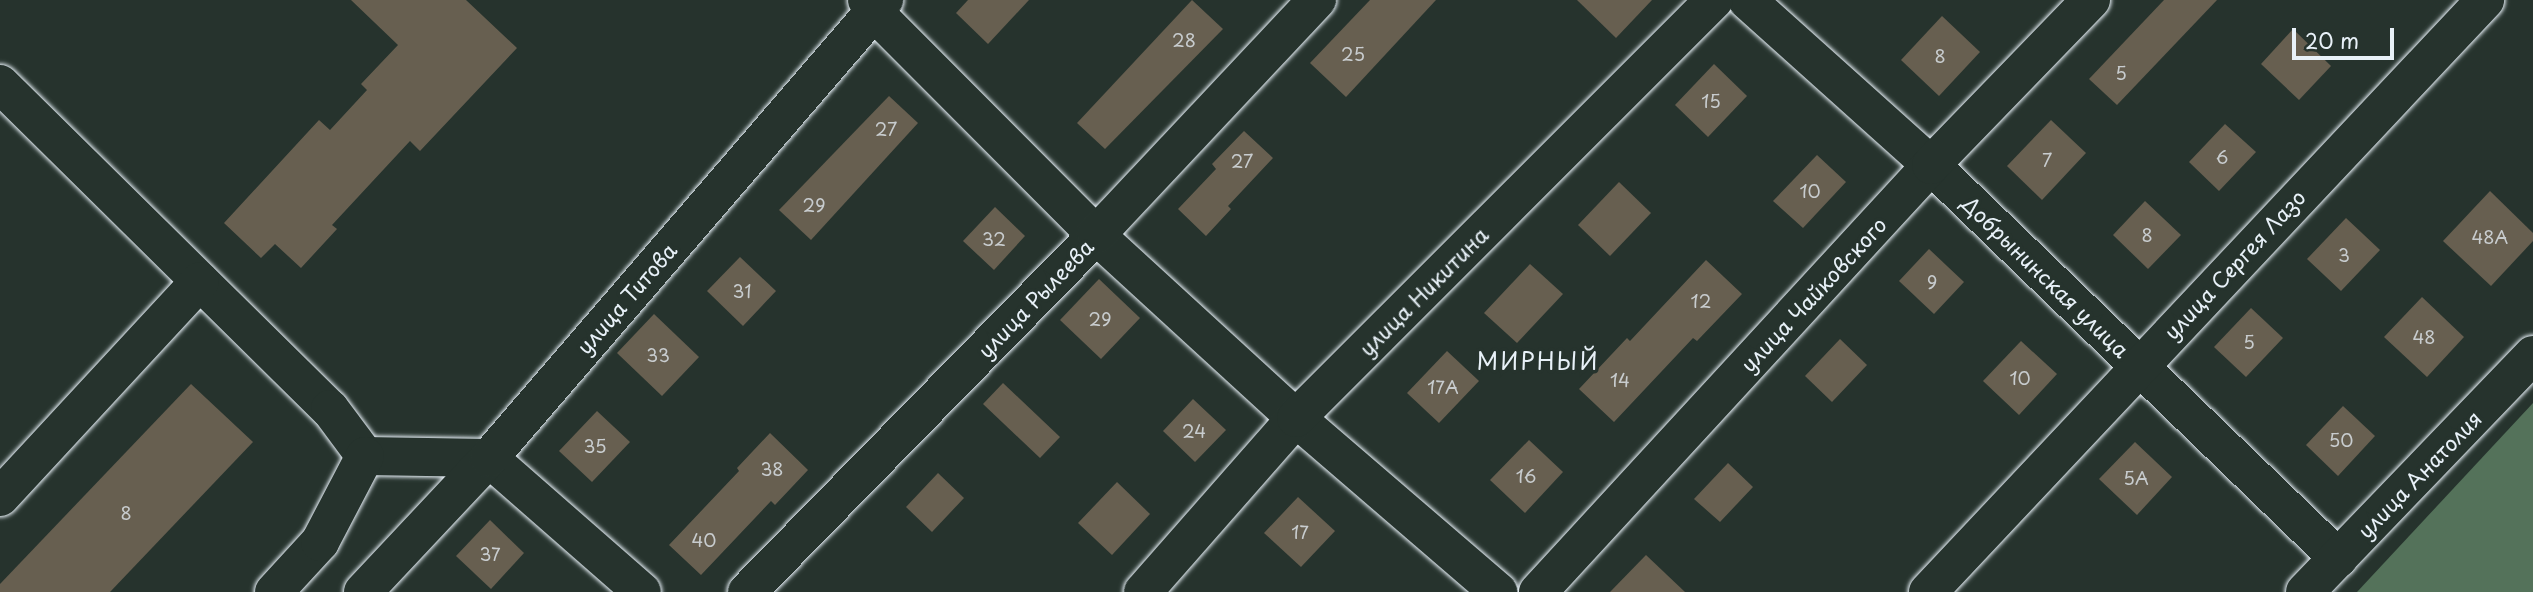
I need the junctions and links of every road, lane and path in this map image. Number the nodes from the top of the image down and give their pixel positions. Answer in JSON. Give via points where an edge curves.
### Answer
{"nodes":[{"id":1,"x":1317,"y":0,"type":"edge"},
{"id":2,"x":1714,"y":0,"type":"edge"},
{"id":3,"x":1747,"y":0,"type":"edge"},
{"id":4,"x":2091,"y":0,"type":"edge"},
{"id":5,"x":2485,"y":0,"type":"edge"},
{"id":6,"x":875,"y":4,"type":"edge"},
{"id":7,"x":0,"y":84,"type":"edge"},
{"id":8,"x":1931,"y":165,"type":"junction"},
{"id":9,"x":1096,"y":235,"type":"junction"},
{"id":10,"x":200,"y":281,"type":"junction"},
{"id":11,"x":2533,"y":355,"type":"edge"},
{"id":12,"x":2138,"y":365,"type":"junction"},
{"id":13,"x":1296,"y":418,"type":"junction"},
{"id":14,"x":365,"y":456,"type":"junction"},
{"id":15,"x":489,"y":458,"type":"junction"},
{"id":16,"x":2,"y":490,"type":"edge"},
{"id":17,"x":2338,"y":558,"type":"junction"},
{"id":18,"x":274,"y":592,"type":"edge"},
{"id":19,"x":363,"y":592,"type":"edge"},
{"id":20,"x":642,"y":592,"type":"edge"},
{"id":21,"x":747,"y":592,"type":"edge"},
{"id":22,"x":1143,"y":592,"type":"edge"},
{"id":23,"x":1498,"y":592,"type":"edge"},
{"id":24,"x":1538,"y":592,"type":"edge"},
{"id":25,"x":1927,"y":592,"type":"edge"},
{"id":26,"x":2305,"y":592,"type":"edge"}],
"edges":[{"from":1,"to":9,"type":"street","name":"улица Рылеева"},
{"from":2,"to":13,"type":"street","name":"улица Никитина"},
{"from":3,"to":8,"type":"street","name":"Добрынинская улица"},
{"from":4,"to":8,"type":"street","name":"улица Чайковского"},
{"from":5,"to":12,"type":"street","name":"улица Сергея Лазо"},
{"from":6,"to":9,"type":"street"},
{"from":6,"to":15,"type":"street","name":"улица Титова"},
{"from":7,"to":10,"type":"street"},
{"from":8,"to":12,"type":"street","name":"Добрынинская улица"},
{"from":8,"to":24,"type":"street","name":"улица Чайковского"},
{"from":9,"to":13,"type":"street"},
{"from":9,"to":21,"type":"street","name":"улица Рылеева"},
{"from":10,"to":14,"type":"street","via":[[330,409]]},
{"from":10,"to":16,"type":"street"},
{"from":11,"to":17,"type":"street","name":"улица Анатолия"},
{"from":12,"to":17,"type":"street","name":"Добрынинская улица"},
{"from":12,"to":25,"type":"street","name":"улица Сергея Лазо"},
{"from":13,"to":22,"type":"street","name":"улица Никитина"},
{"from":13,"to":23,"type":"street"},
{"from":14,"to":15,"type":"street"},
{"from":14,"to":18,"type":"street","via":[[320,542]]},
{"from":15,"to":19,"type":"street","name":"улица Титова"},
{"from":15,"to":20,"type":"street"},
{"from":17,"to":26,"type":"street","name":"улица Анатолия"}]}
